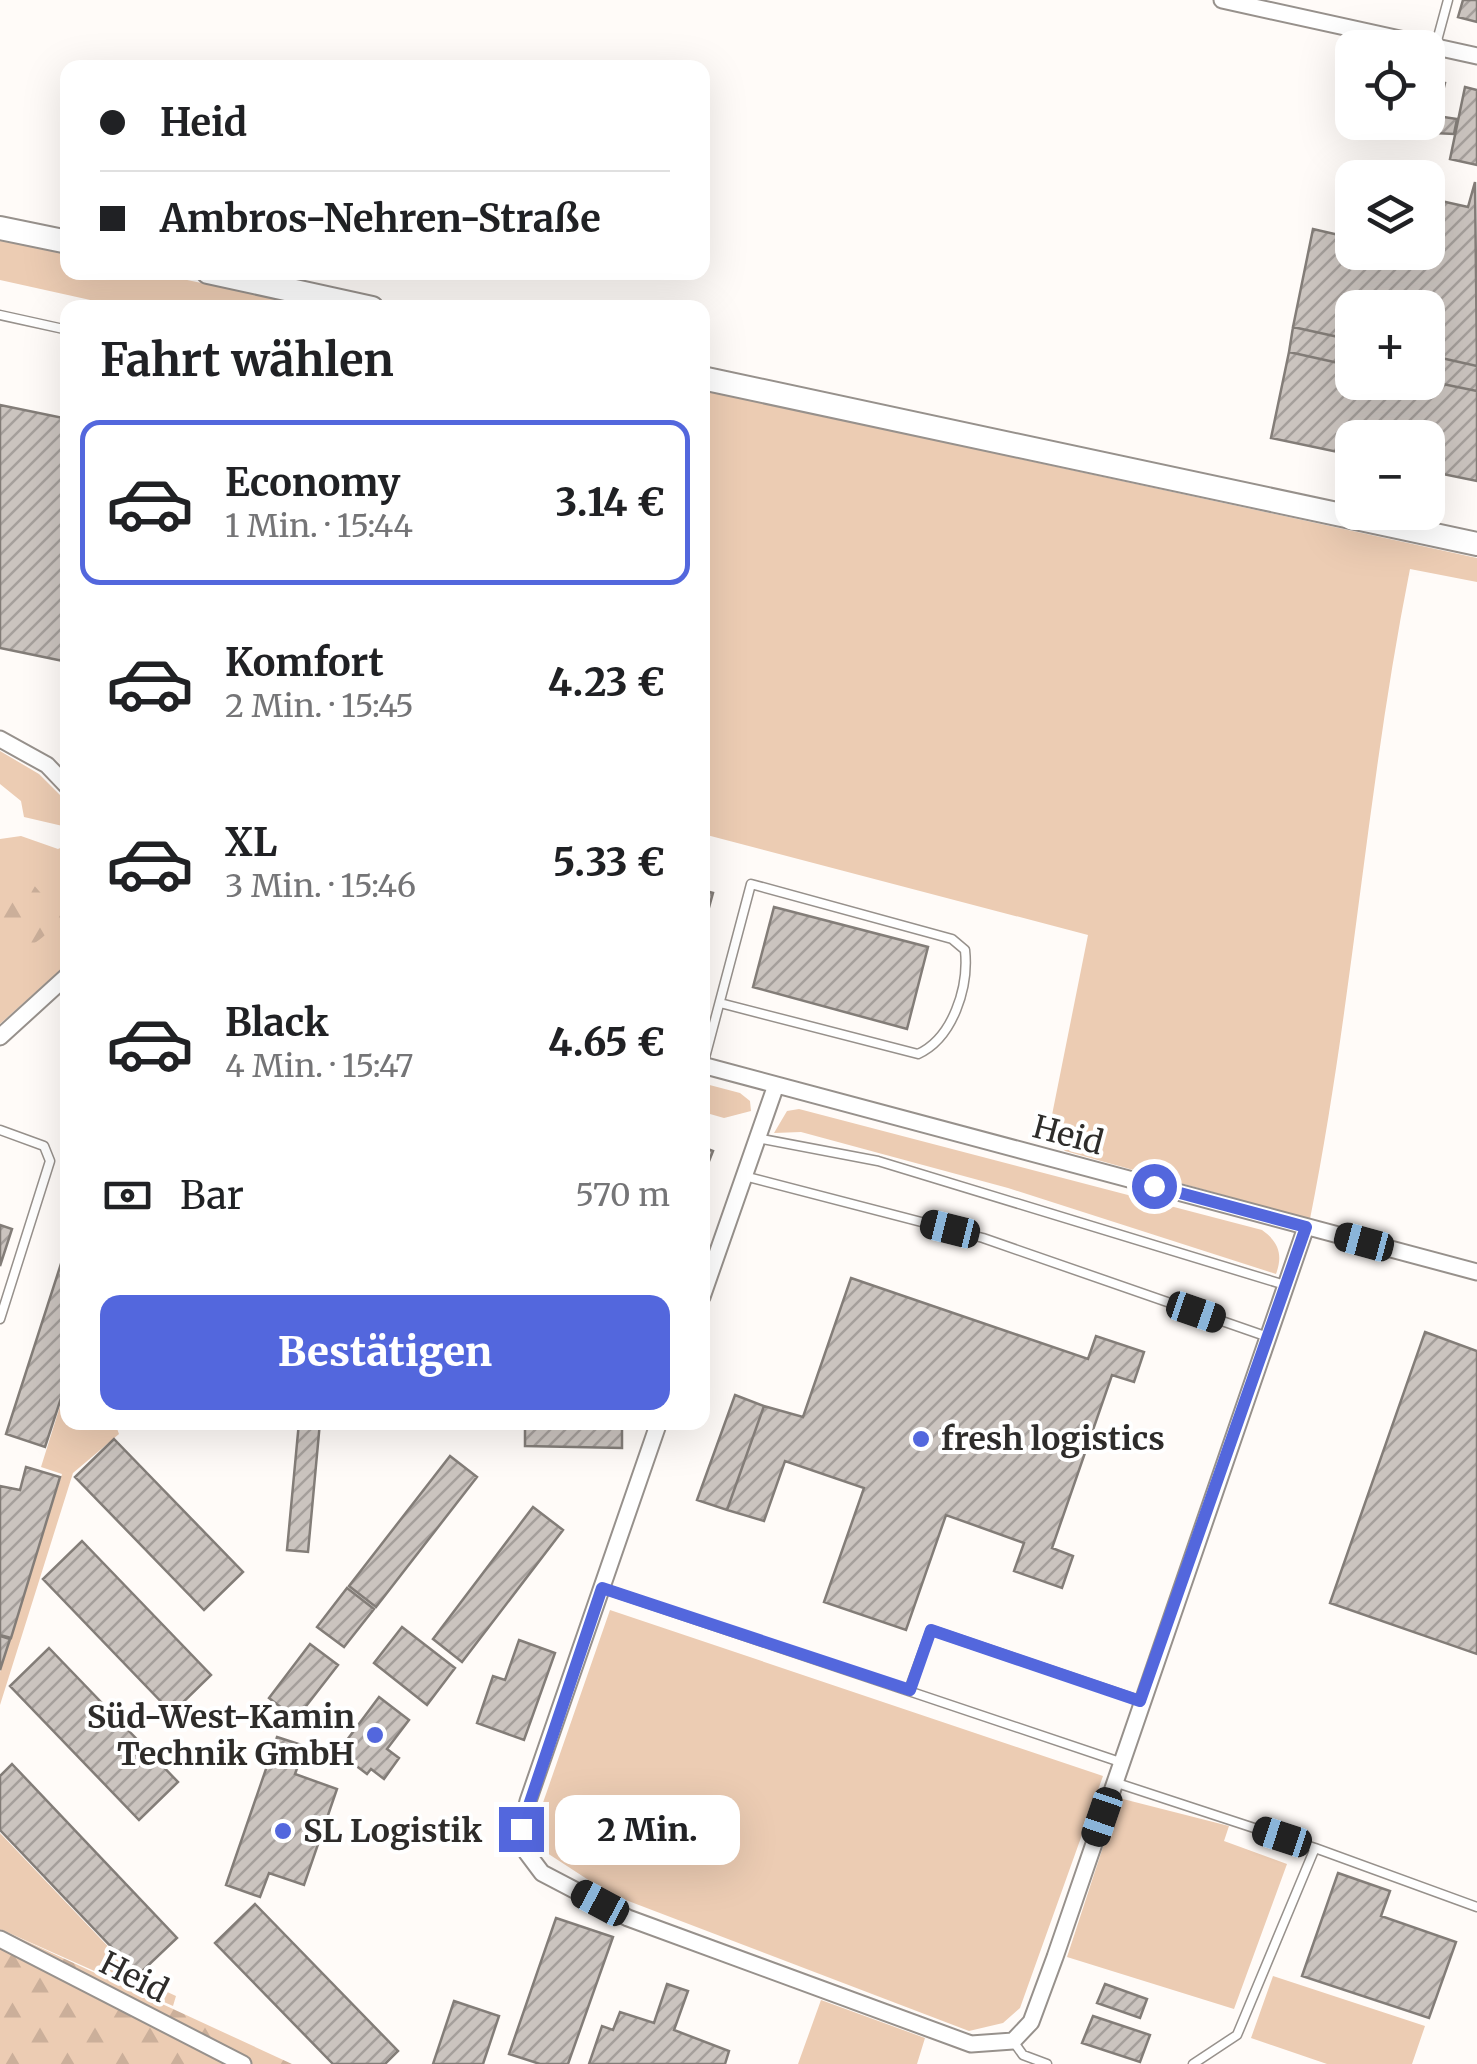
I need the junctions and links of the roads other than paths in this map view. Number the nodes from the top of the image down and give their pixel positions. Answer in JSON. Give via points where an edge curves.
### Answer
{"nodes":[{"id":1,"x":1222,"y":0,"type":"edge"},
{"id":2,"x":1448,"y":0,"type":"edge"},
{"id":3,"x":1355,"y":30,"type":"edge"},
{"id":4,"x":1440,"y":30,"type":"edge"},
{"id":5,"x":1445,"y":50,"type":"edge"},
{"id":6,"x":1477,"y":56,"type":"edge"},
{"id":7,"x":0,"y":228,"type":"edge"},
{"id":8,"x":60,"y":240,"type":"edge"},
{"id":9,"x":244,"y":280,"type":"edge"},
{"id":10,"x":336,"y":300,"type":"edge"},
{"id":11,"x":0,"y":316,"type":"edge"},
{"id":12,"x":60,"y":328,"type":"edge"},
{"id":13,"x":710,"y":380,"type":"edge"},
{"id":14,"x":1477,"y":544,"type":"edge"},
{"id":15,"x":0,"y":738,"type":"edge"},
{"id":16,"x":60,"y":779,"type":"edge"},
{"id":17,"x":60,"y":982,"type":"edge"},
{"id":18,"x":720,"y":1003,"type":"junction"},
{"id":19,"x":0,"y":1037,"type":"edge"},
{"id":20,"x":710,"y":1039,"type":"edge"},
{"id":21,"x":710,"y":1067,"type":"edge"},
{"id":22,"x":776,"y":1084,"type":"junction"},
{"id":23,"x":0,"y":1130,"type":"edge"},
{"id":24,"x":757,"y":1138,"type":"junction"},
{"id":25,"x":744,"y":1176,"type":"junction"},
{"id":26,"x":1306,"y":1227,"type":"junction"},
{"id":27,"x":1477,"y":1272,"type":"edge"},
{"id":28,"x":710,"y":1274,"type":"edge"},
{"id":29,"x":1286,"y":1284,"type":"junction"},
{"id":30,"x":0,"y":1319,"type":"edge"},
{"id":31,"x":1268,"y":1337,"type":"junction"},
{"id":32,"x":656,"y":1430,"type":"edge"},
{"id":33,"x":602,"y":1588,"type":"junction"},
{"id":34,"x":910,"y":1690,"type":"junction"},
{"id":35,"x":1140,"y":1701,"type":"junction"},
{"id":36,"x":1120,"y":1762,"type":"junction"},
{"id":37,"x":1114,"y":1782,"type":"junction"},
{"id":38,"x":1315,"y":1848,"type":"junction"},
{"id":39,"x":1477,"y":1907,"type":"edge"},
{"id":40,"x":0,"y":1940,"type":"edge"},
{"id":41,"x":1012,"y":2041,"type":"junction"},
{"id":42,"x":243,"y":2064,"type":"edge"},
{"id":43,"x":1047,"y":2064,"type":"edge"},
{"id":44,"x":1193,"y":2064,"type":"edge"}],
"edges":[{"from":1,"to":3,"type":"street"},
{"from":2,"to":4,"type":"lane"},
{"from":5,"to":6,"type":"street"},
{"from":7,"to":8,"type":"main road"},
{"from":9,"to":10,"type":"main road"},
{"from":11,"to":12,"type":"lane"},
{"from":13,"to":14,"type":"main road"},
{"from":15,"to":16,"type":"street"},
{"from":17,"to":19,"type":"street"},
{"from":18,"to":18,"type":"lane","via":[[751,884],[952,940],[964,950],[967,970],[945,1036],[918,1054]]},
{"from":18,"to":20,"type":"lane"},
{"from":21,"to":22,"type":"street","name":"Heid"},
{"from":22,"to":24,"type":"street"},
{"from":22,"to":26,"type":"street","name":"Heid"},
{"from":23,"to":30,"type":"lane","via":[[44,1146],[50,1160]]},
{"from":24,"to":25,"type":"street"},
{"from":24,"to":29,"type":"lane","via":[[878,1161]]},
{"from":25,"to":28,"type":"street"},
{"from":25,"to":31,"type":"lane","via":[[983,1238]]},
{"from":26,"to":27,"type":"street","name":"Heid"},
{"from":26,"to":29,"type":"street"},
{"from":29,"to":31,"type":"street"},
{"from":31,"to":35,"type":"street"},
{"from":32,"to":33,"type":"street"},
{"from":33,"to":34,"type":"lane"},
{"from":33,"to":41,"type":"street","via":[[521,1829],[527,1853],[542,1872],[628,1918],[971,2044]]},
{"from":34,"to":35,"type":"lane","via":[[931,1630]]},
{"from":34,"to":36,"type":"lane"},
{"from":35,"to":36,"type":"street"},
{"from":36,"to":37,"type":"street"},
{"from":37,"to":38,"type":"lane"},
{"from":37,"to":41,"type":"street","via":[[1031,2022]]},
{"from":38,"to":39,"type":"lane"},
{"from":38,"to":44,"type":"lane","via":[[1236,2035]]},
{"from":40,"to":42,"type":"street","name":"Heid"},
{"from":41,"to":43,"type":"lane","via":[[1023,2056]]}]}
